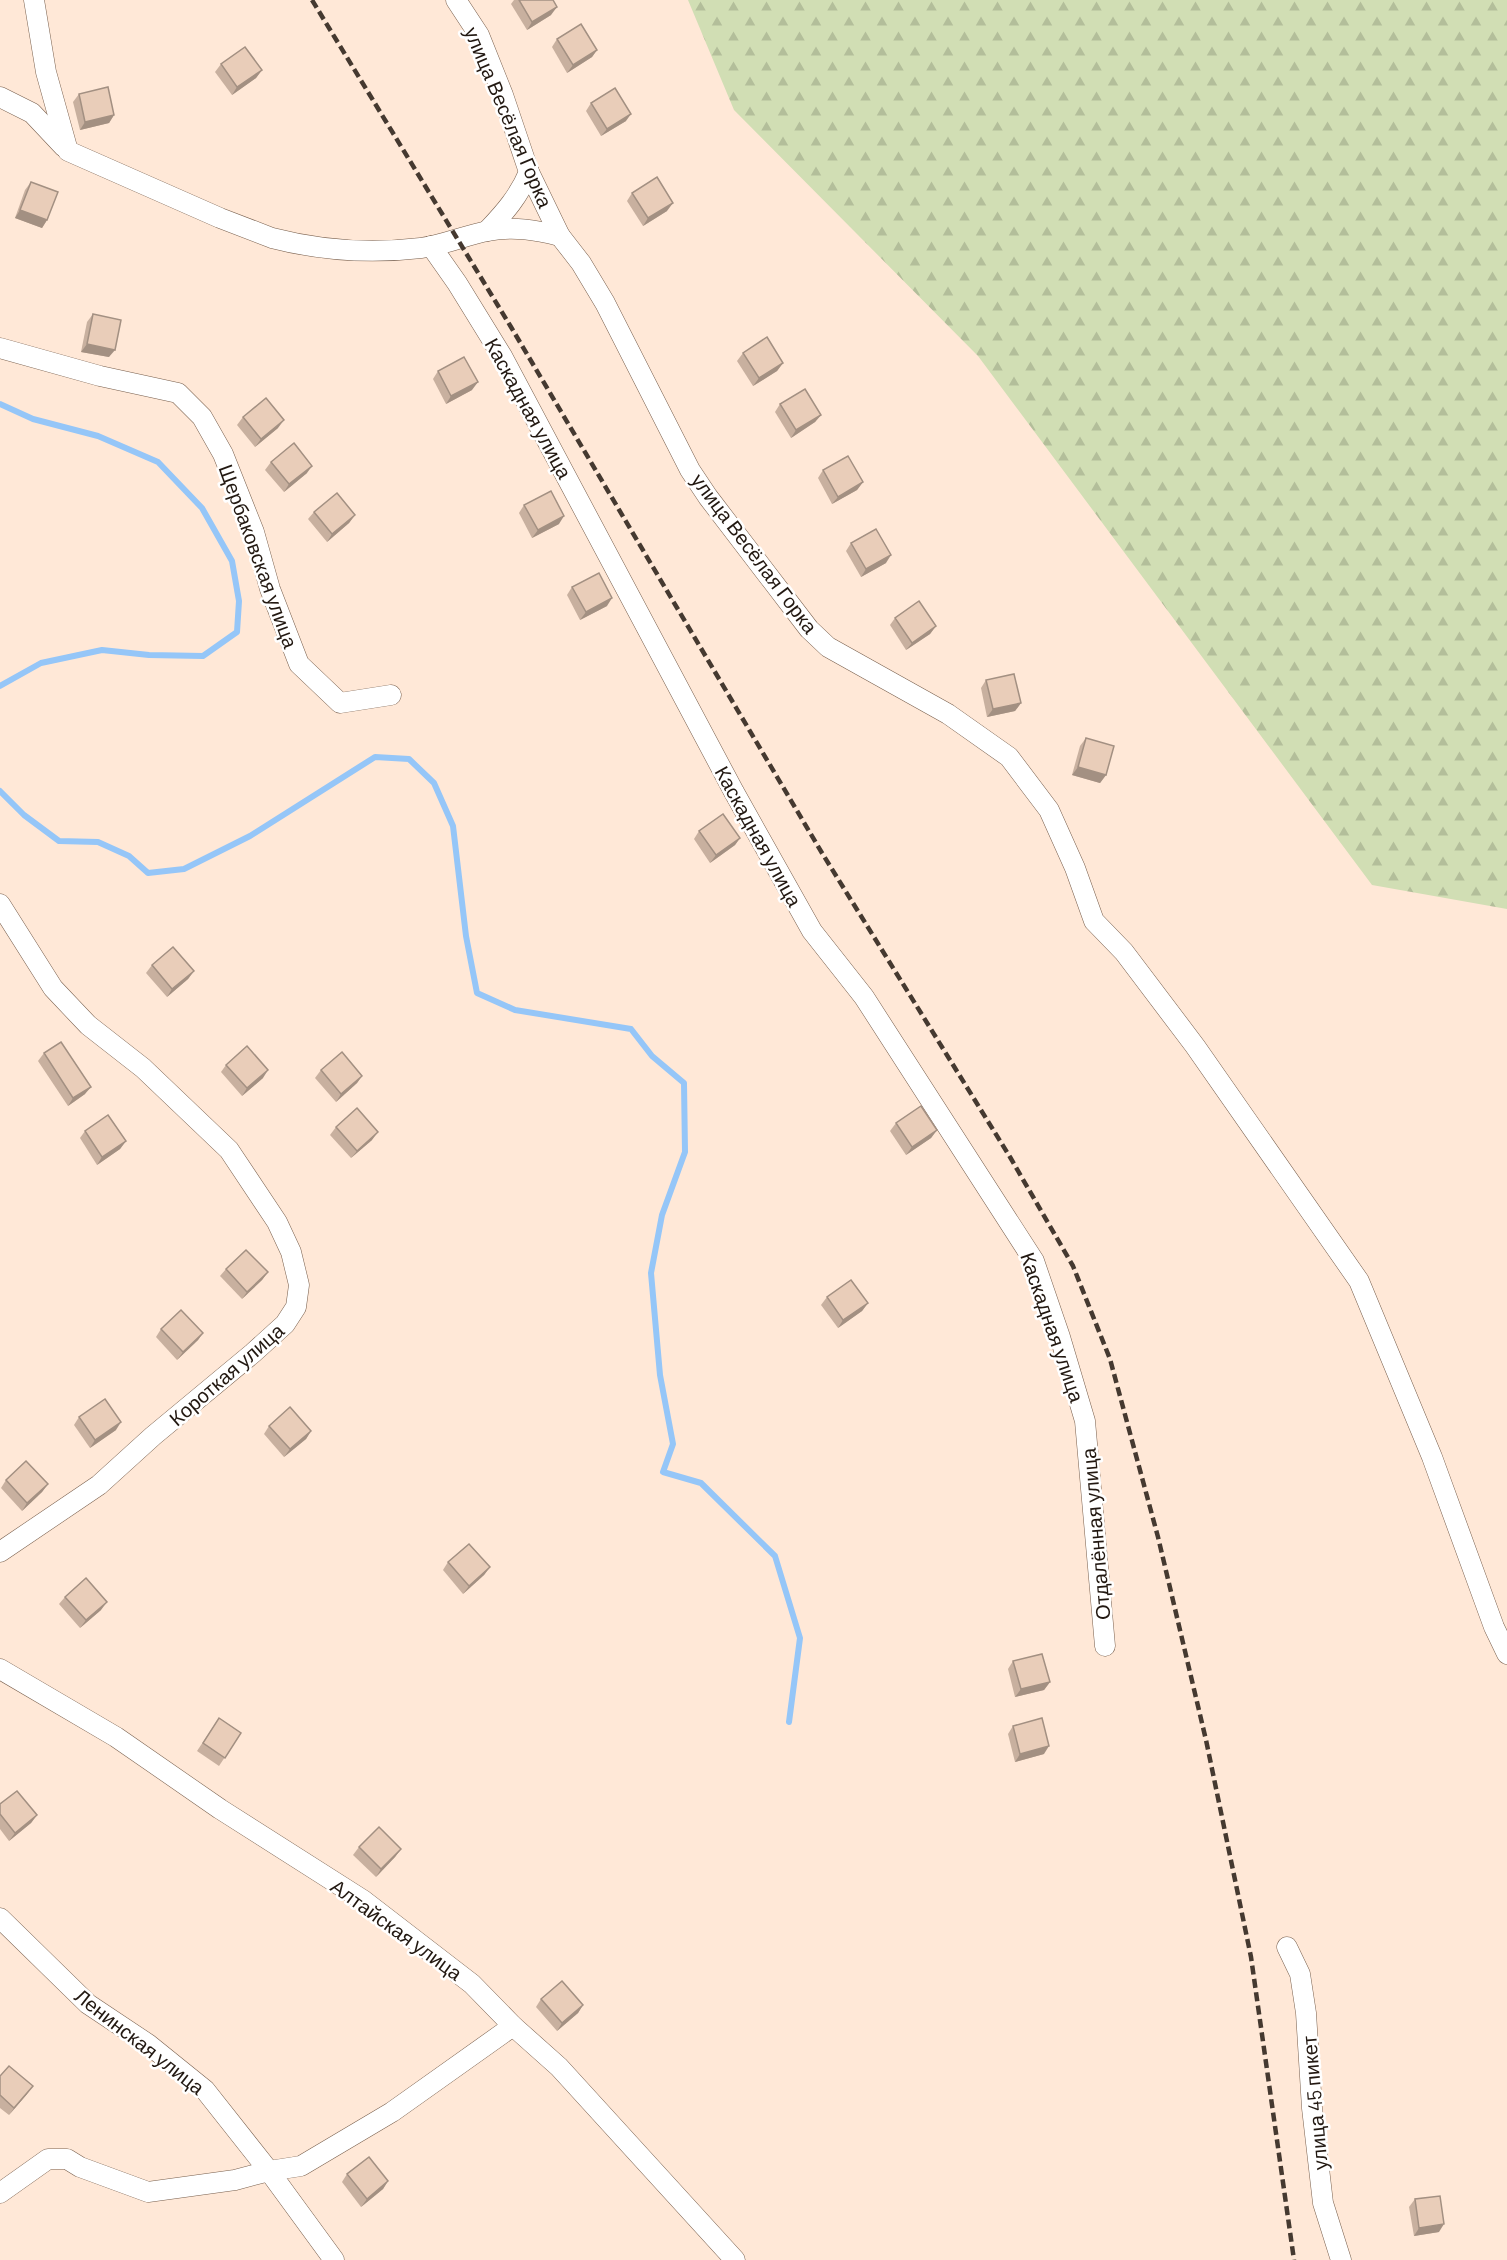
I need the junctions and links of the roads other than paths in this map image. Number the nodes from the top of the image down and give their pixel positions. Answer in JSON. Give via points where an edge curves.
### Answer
{"nodes":[{"id":1,"x":34,"y":0,"type":"edge"},
{"id":2,"x":456,"y":0,"type":"edge"},
{"id":3,"x":0,"y":97,"type":"edge"},
{"id":4,"x":68,"y":151,"type":"junction"},
{"id":5,"x":529,"y":172,"type":"junction"},
{"id":6,"x":487,"y":231,"type":"junction"},
{"id":7,"x":560,"y":236,"type":"junction"},
{"id":8,"x":430,"y":246,"type":"junction"},
{"id":9,"x":0,"y":348,"type":"edge"},
{"id":10,"x":392,"y":695,"type":"dead end"},
{"id":11,"x":0,"y":904,"type":"edge"},
{"id":12,"x":1085,"y":1421,"type":"joint"},
{"id":13,"x":0,"y":1552,"type":"edge"},
{"id":14,"x":1105,"y":1646,"type":"dead end"},
{"id":15,"x":1507,"y":1654,"type":"edge"},
{"id":16,"x":0,"y":1669,"type":"edge"},
{"id":17,"x":0,"y":1918,"type":"edge"},
{"id":18,"x":1287,"y":1947,"type":"dead end"},
{"id":19,"x":513,"y":2026,"type":"junction"},
{"id":20,"x":269,"y":2171,"type":"junction"},
{"id":21,"x":0,"y":2193,"type":"edge"},
{"id":22,"x":334,"y":2260,"type":"edge"},
{"id":23,"x":735,"y":2260,"type":"edge"},
{"id":24,"x":1341,"y":2260,"type":"edge"}],
"edges":[{"from":1,"to":4,"type":"street","via":[[46,72]]},
{"from":2,"to":5,"type":"street","name":"улица Весёлая Горка","via":[[478,35]]},
{"from":3,"to":4,"type":"street","via":[[32,113]]},
{"from":4,"to":8,"type":"street","via":[[272,238],[351,252]]},
{"from":5,"to":6,"type":"street","via":[[509,209]]},
{"from":5,"to":7,"type":"street","name":"улица Весёлая Горка"},
{"from":6,"to":7,"type":"street","via":[[535,230]]},
{"from":6,"to":8,"type":"street"},
{"from":7,"to":15,"type":"street","name":"улица Весёлая Горка","via":[[604,303],[690,470],[809,628],[828,647],[948,714],[1009,757],[1049,810],[1094,921],[1124,952],[1195,1046],[1359,1281]]},
{"from":8,"to":12,"type":"street","name":"Каскадная улица","via":[[502,356],[812,931],[864,997],[1034,1261]]},
{"from":9,"to":10,"type":"street","name":"Щербаковская улица","via":[[178,393],[202,417],[222,454],[254,532],[270,589],[299,664],[340,703]]},
{"from":11,"to":13,"type":"street","name":"Короткая улица","via":[[60,995],[88,1025],[143,1068],[229,1150],[277,1222],[291,1252],[299,1285],[296,1307],[285,1324],[253,1353],[99,1485]]},
{"from":12,"to":14,"type":"street","name":"Отдалённая улица"},
{"from":16,"to":19,"type":"street","name":"Алтайская улица","via":[[116,1737],[363,1900],[472,1984]]},
{"from":17,"to":20,"type":"street","name":"Ленинская улица","via":[[88,2004],[148,2044],[205,2090]]},
{"from":18,"to":24,"type":"street","name":"улица 45 пикет","via":[[1300,1974],[1323,2203]]},
{"from":19,"to":20,"type":"street","via":[[392,2112],[302,2166]]},
{"from":19,"to":23,"type":"street","name":"Алтайская улица","via":[[560,2067]]},
{"from":20,"to":21,"type":"street","via":[[235,2180],[148,2192],[67,2159],[48,2159]]},
{"from":20,"to":22,"type":"street","name":"Ленинская улица"}]}
